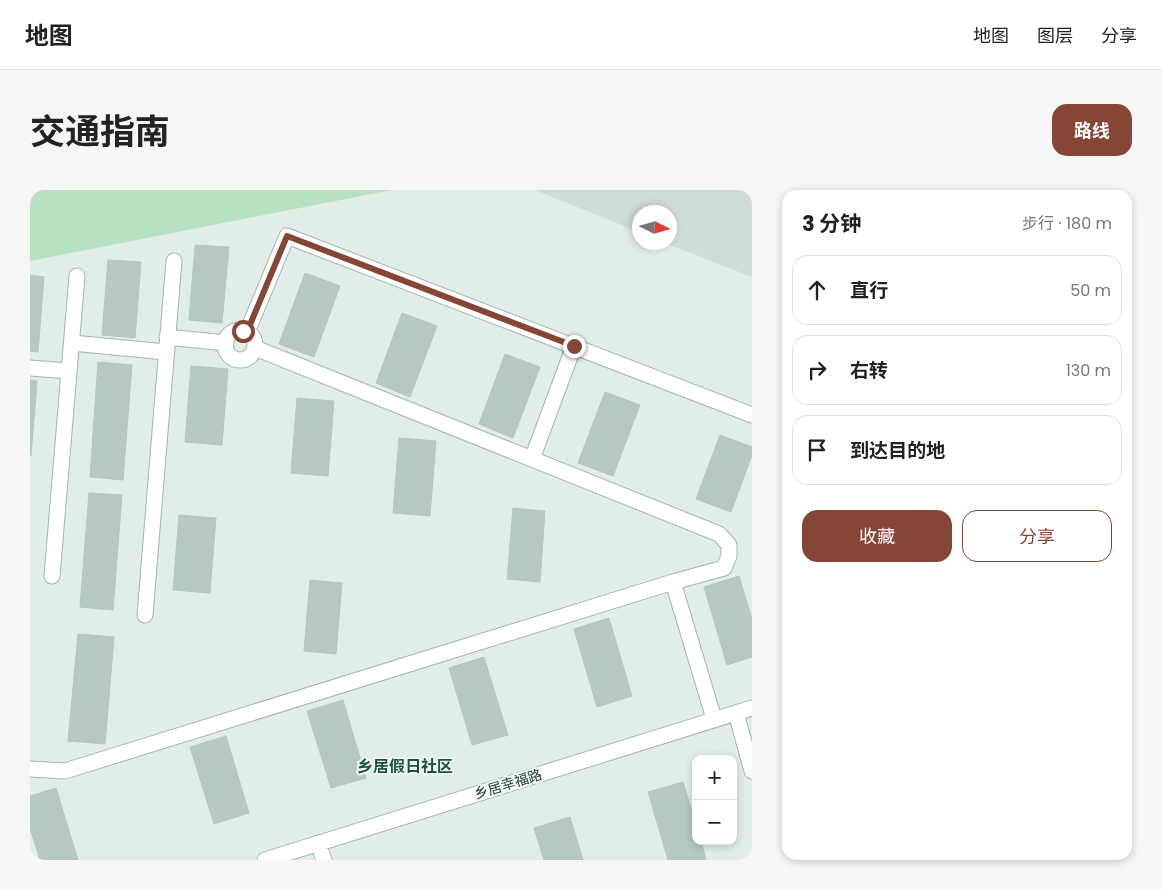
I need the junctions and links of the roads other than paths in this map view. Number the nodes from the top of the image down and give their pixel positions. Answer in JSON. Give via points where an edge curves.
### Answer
{"nodes":[{"id":1,"x":174,"y":261,"type":"dead end"},
{"id":2,"x":77,"y":276,"type":"dead end"},
{"id":3,"x":247,"y":332,"type":"junction"},
{"id":4,"x":72,"y":343,"type":"junction"},
{"id":5,"x":226,"y":343,"type":"junction"},
{"id":6,"x":167,"y":344,"type":"junction"},
{"id":7,"x":574,"y":346,"type":"junction"},
{"id":8,"x":255,"y":348,"type":"junction"},
{"id":9,"x":30,"y":368,"type":"edge"},
{"id":10,"x":69,"y":372,"type":"junction"},
{"id":11,"x":752,"y":415,"type":"edge"},
{"id":12,"x":532,"y":459,"type":"junction"},
{"id":13,"x":52,"y":576,"type":"dead end"},
{"id":14,"x":673,"y":582,"type":"junction"},
{"id":15,"x":145,"y":615,"type":"dead end"},
{"id":16,"x":752,"y":708,"type":"edge"},
{"id":17,"x":736,"y":713,"type":"junction"},
{"id":18,"x":714,"y":719,"type":"junction"},
{"id":19,"x":30,"y":769,"type":"edge"},
{"id":20,"x":752,"y":771,"type":"edge"},
{"id":21,"x":318,"y":843,"type":"junction"},
{"id":22,"x":265,"y":860,"type":"edge"},
{"id":23,"x":324,"y":860,"type":"edge"}],
"edges":[{"from":1,"to":6,"type":"street"},
{"from":2,"to":4,"type":"street"},
{"from":3,"to":5,"type":"street","via":[[234,332]]},
{"from":3,"to":7,"type":"street","via":[[287,236]]},
{"from":3,"to":8,"type":"street","via":[[254,339]]},
{"from":4,"to":6,"type":"street"},
{"from":4,"to":10,"type":"street"},
{"from":5,"to":6,"type":"street"},
{"from":5,"to":8,"type":"street","via":[[229,356],[238,360],[247,359]]},
{"from":6,"to":15,"type":"street"},
{"from":7,"to":11,"type":"street"},
{"from":7,"to":12,"type":"street"},
{"from":8,"to":12,"type":"street"},
{"from":9,"to":10,"type":"street"},
{"from":10,"to":13,"type":"street"},
{"from":12,"to":14,"type":"street","via":[[719,534],[729,545],[724,568]]},
{"from":14,"to":18,"type":"street"},
{"from":14,"to":19,"type":"street","via":[[65,771]]},
{"from":16,"to":17,"type":"street","name":"乡居幸福路"},
{"from":17,"to":18,"type":"street","name":"乡居幸福路"},
{"from":17,"to":20,"type":"street"},
{"from":18,"to":21,"type":"street","name":"乡居幸福路"},
{"from":21,"to":22,"type":"street","name":"乡居幸福路"},
{"from":21,"to":23,"type":"street"}]}
